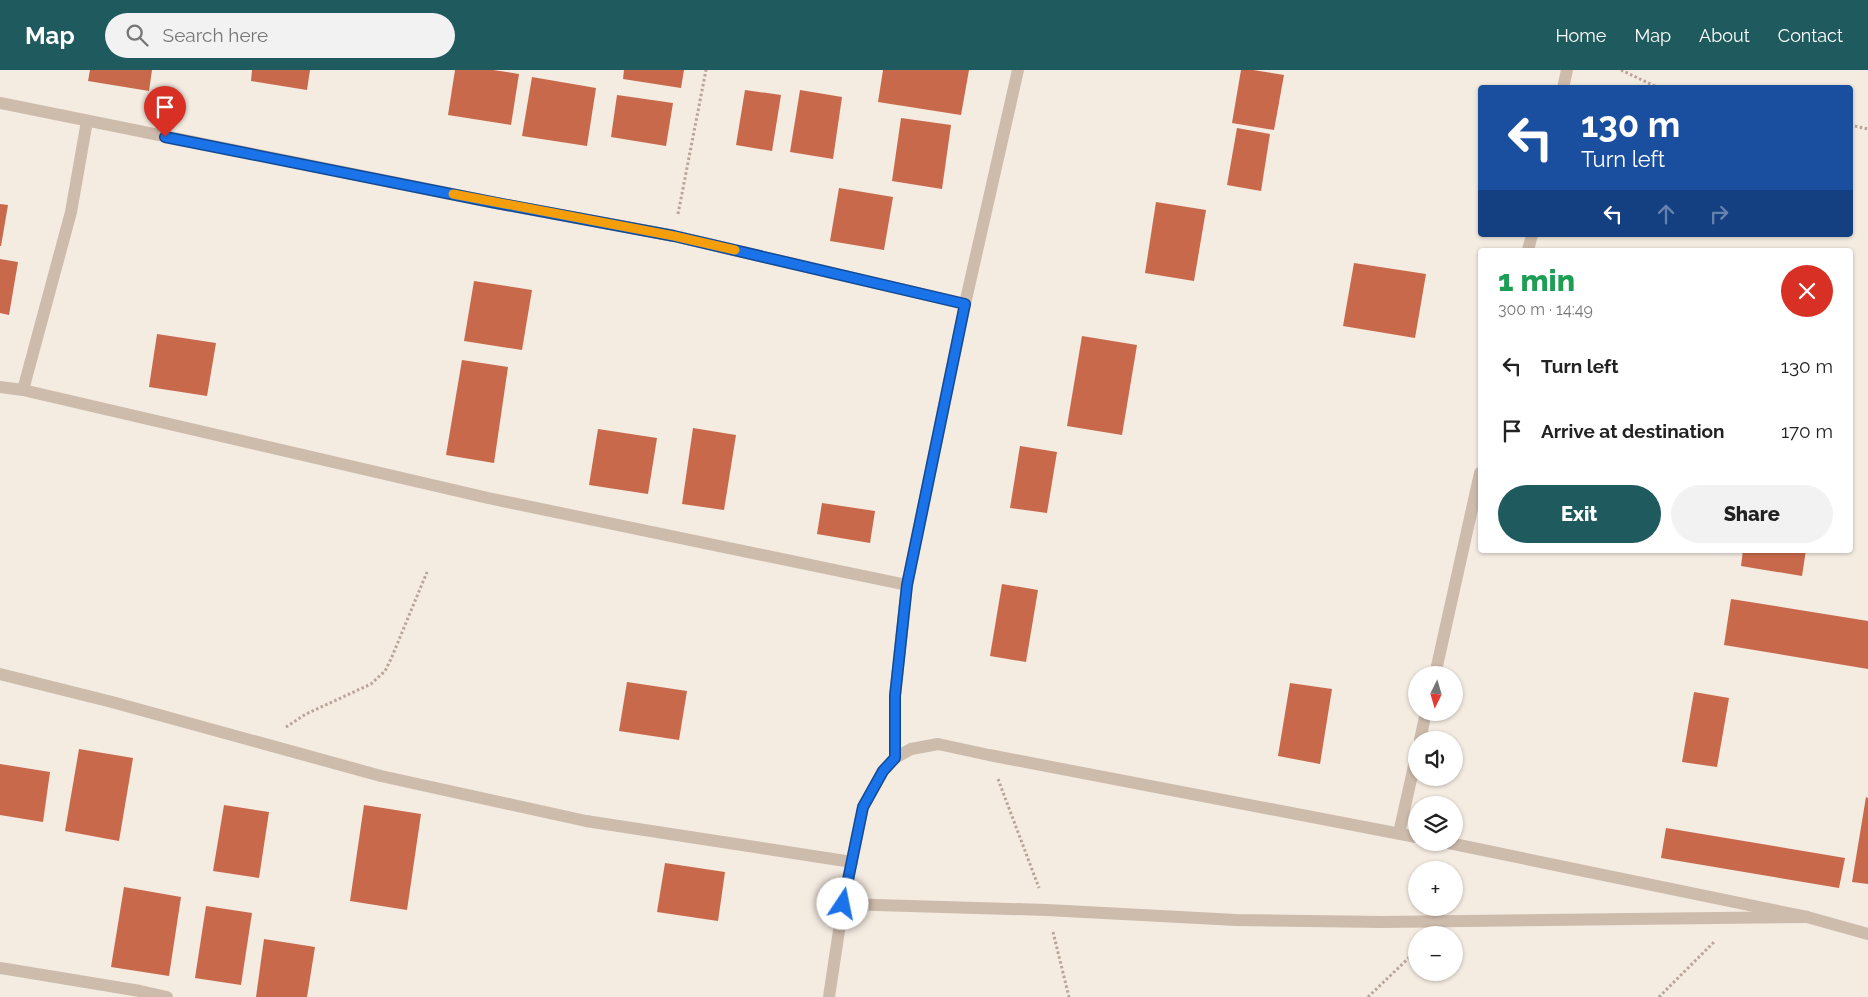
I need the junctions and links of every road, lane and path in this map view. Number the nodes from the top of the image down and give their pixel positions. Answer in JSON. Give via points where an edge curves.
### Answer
{"nodes":[{"id":1,"x":706,"y":70,"type":"edge"},
{"id":2,"x":1018,"y":70,"type":"edge"},
{"id":3,"x":1567,"y":70,"type":"edge"},
{"id":4,"x":1621,"y":70,"type":"edge"},
{"id":5,"x":1564,"y":85,"type":"edge"},
{"id":6,"x":1654,"y":85,"type":"edge"},
{"id":7,"x":0,"y":103,"type":"edge"},
{"id":8,"x":87,"y":121,"type":"junction"},
{"id":9,"x":1853,"y":126,"type":"edge"},
{"id":10,"x":1868,"y":129,"type":"edge"},
{"id":11,"x":674,"y":236,"type":"junction"},
{"id":12,"x":965,"y":304,"type":"junction"},
{"id":13,"x":0,"y":387,"type":"edge"},
{"id":14,"x":23,"y":390,"type":"junction"},
{"id":15,"x":1478,"y":482,"type":"edge"},
{"id":16,"x":427,"y":572,"type":"dead end"},
{"id":17,"x":907,"y":585,"type":"junction"},
{"id":18,"x":1437,"y":666,"type":"edge"},
{"id":19,"x":0,"y":674,"type":"edge"},
{"id":20,"x":267,"y":744,"type":"junction"},
{"id":21,"x":989,"y":756,"type":"junction"},
{"id":22,"x":895,"y":758,"type":"junction"},
{"id":23,"x":1410,"y":786,"type":"edge"},
{"id":24,"x":1399,"y":833,"type":"junction"},
{"id":25,"x":1408,"y":835,"type":"edge"},
{"id":26,"x":1463,"y":846,"type":"edge"},
{"id":27,"x":852,"y":862,"type":"junction"},
{"id":28,"x":843,"y":904,"type":"junction"},
{"id":29,"x":1047,"y":910,"type":"junction"},
{"id":30,"x":1807,"y":918,"type":"junction"},
{"id":31,"x":1736,"y":919,"type":"junction"},
{"id":32,"x":1868,"y":934,"type":"edge"},
{"id":33,"x":1408,"y":959,"type":"edge"},
{"id":34,"x":0,"y":968,"type":"edge"},
{"id":35,"x":167,"y":997,"type":"edge"},
{"id":36,"x":829,"y":997,"type":"edge"},
{"id":37,"x":1069,"y":997,"type":"edge"},
{"id":38,"x":1368,"y":997,"type":"edge"},
{"id":39,"x":1659,"y":997,"type":"edge"}],
"edges":[{"from":1,"to":11,"type":"path"},
{"from":2,"to":12,"type":"street"},
{"from":3,"to":5,"type":"street"},
{"from":4,"to":6,"type":"path"},
{"from":7,"to":8,"type":"street"},
{"from":8,"to":11,"type":"street"},
{"from":8,"to":14,"type":"street","via":[[71,212]]},
{"from":9,"to":10,"type":"path"},
{"from":11,"to":12,"type":"street"},
{"from":12,"to":17,"type":"street"},
{"from":13,"to":14,"type":"street"},
{"from":14,"to":17,"type":"street","via":[[488,498]]},
{"from":15,"to":18,"type":"street"},
{"from":16,"to":20,"type":"path","via":[[391,659],[378,679],[306,714]]},
{"from":17,"to":22,"type":"street","via":[[895,696]]},
{"from":19,"to":20,"type":"street"},
{"from":20,"to":27,"type":"street","via":[[381,776],[586,821]]},
{"from":21,"to":22,"type":"street","via":[[938,744],[911,749]]},
{"from":21,"to":24,"type":"street"},
{"from":21,"to":29,"type":"path"},
{"from":22,"to":27,"type":"street","via":[[883,771],[863,807]]},
{"from":23,"to":24,"type":"street"},
{"from":24,"to":25,"type":"street"},
{"from":26,"to":30,"type":"street"},
{"from":27,"to":28,"type":"street"},
{"from":28,"to":29,"type":"street"},
{"from":28,"to":36,"type":"street"},
{"from":29,"to":31,"type":"street","via":[[1236,920],[1383,922]]},
{"from":29,"to":37,"type":"path"},
{"from":30,"to":31,"type":"street"},
{"from":30,"to":32,"type":"street"},
{"from":31,"to":39,"type":"path"},
{"from":33,"to":38,"type":"path"},
{"from":34,"to":35,"type":"street"}]}
